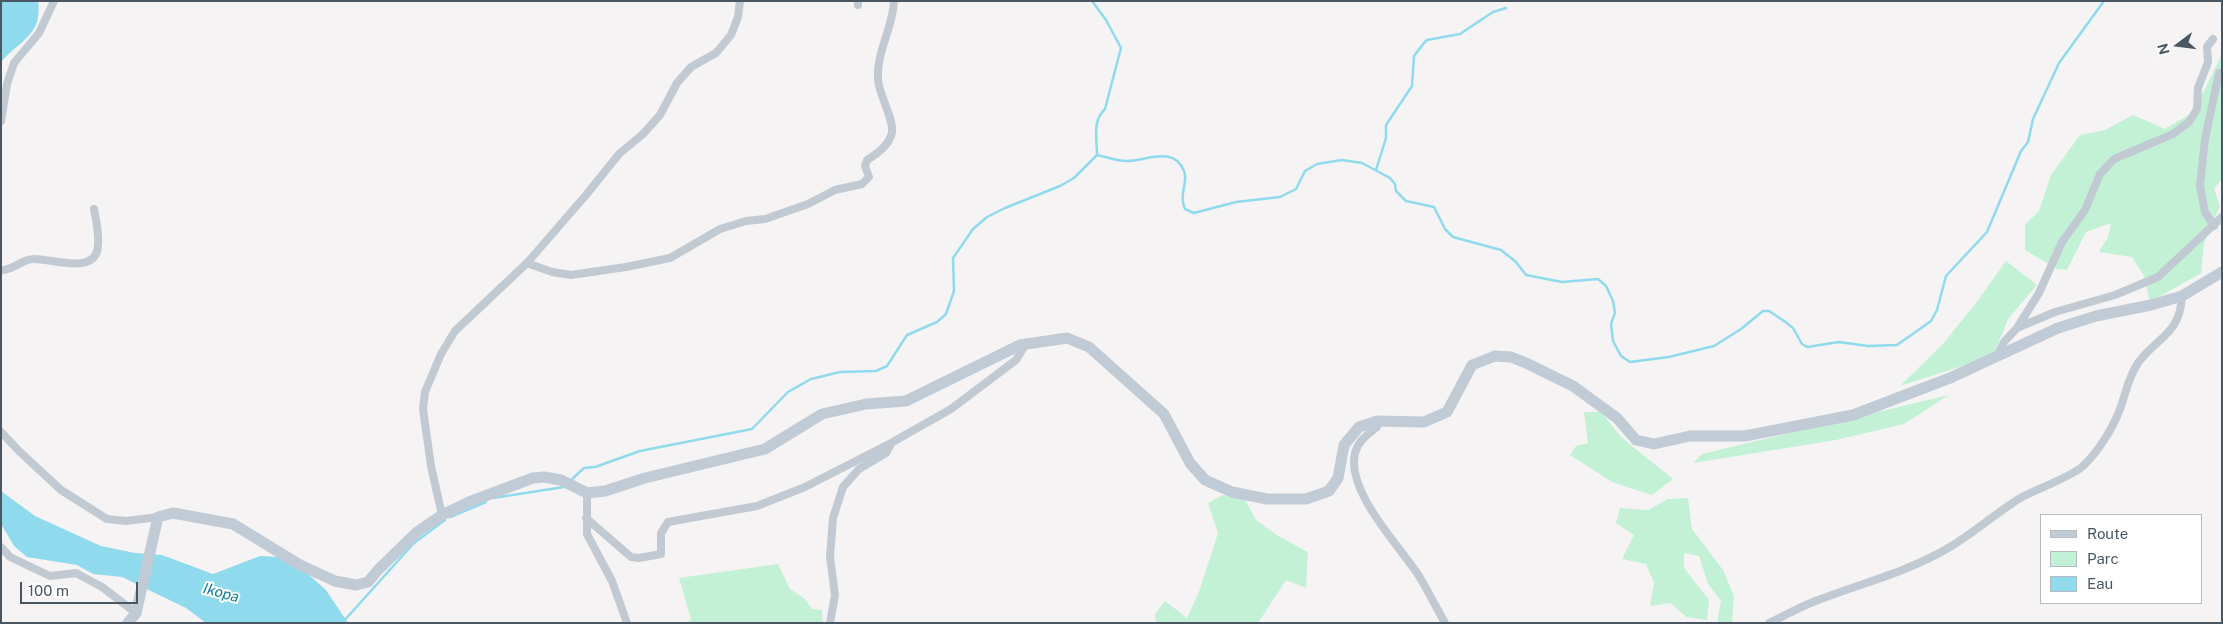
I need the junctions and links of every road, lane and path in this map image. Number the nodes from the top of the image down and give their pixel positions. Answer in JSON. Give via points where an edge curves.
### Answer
{"nodes":[{"id":1,"x":54,"y":1,"type":"edge"},
{"id":2,"x":740,"y":1,"type":"edge"},
{"id":3,"x":894,"y":1,"type":"edge"},
{"id":4,"x":2213,"y":39,"type":"dead end"},
{"id":5,"x":2219,"y":73,"type":"dead end"},
{"id":6,"x":1,"y":121,"type":"edge"},
{"id":7,"x":94,"y":209,"type":"dead end"},
{"id":8,"x":2222,"y":217,"type":"edge"},
{"id":9,"x":2214,"y":226,"type":"junction"},
{"id":10,"x":527,"y":263,"type":"junction"},
{"id":11,"x":1,"y":270,"type":"edge"},
{"id":12,"x":2222,"y":272,"type":"edge"},
{"id":13,"x":2182,"y":296,"type":"junction"},
{"id":14,"x":2017,"y":328,"type":"junction"},
{"id":15,"x":1026,"y":344,"type":"junction"},
{"id":16,"x":1996,"y":358,"type":"junction"},
{"id":17,"x":1377,"y":421,"type":"junction"},
{"id":18,"x":1,"y":432,"type":"edge"},
{"id":19,"x":891,"y":443,"type":"junction"},
{"id":20,"x":584,"y":492,"type":"junction"},
{"id":21,"x":442,"y":515,"type":"junction"},
{"id":22,"x":158,"y":517,"type":"junction"},
{"id":23,"x":586,"y":518,"type":"junction"},
{"id":24,"x":1,"y":547,"type":"edge"},
{"id":25,"x":137,"y":609,"type":"junction"},
{"id":26,"x":128,"y":623,"type":"edge"},
{"id":27,"x":627,"y":623,"type":"edge"},
{"id":28,"x":830,"y":623,"type":"edge"},
{"id":29,"x":1445,"y":623,"type":"edge"},
{"id":30,"x":1769,"y":623,"type":"edge"}],
"edges":[{"from":1,"to":6,"type":"street","via":[[39,33],[14,63]]},
{"from":2,"to":10,"type":"street","via":[[731,35],[716,53],[691,67],[677,83],[660,115],[644,134],[618,154]]},
{"from":3,"to":10,"type":"street","via":[[893,17],[878,67],[878,81],[892,131],[888,141],[867,160],[868,180],[765,219],[720,229],[670,258],[571,275]]},
{"from":4,"to":14,"type":"street","via":[[2207,47],[2208,62],[2198,88],[2197,109],[2190,122],[2173,134],[2114,159],[2100,174],[2085,210],[2062,242],[2039,293]]},
{"from":5,"to":9,"type":"street","via":[[2205,139],[2200,186],[2205,212]]},
{"from":7,"to":11,"type":"street","via":[[98,244],[97,255],[91,261],[81,264],[31,259]]},
{"from":8,"to":9,"type":"street"},
{"from":9,"to":14,"type":"street","via":[[2158,277]]},
{"from":10,"to":21,"type":"street","via":[[455,331],[425,392],[423,409],[430,466]]},
{"from":12,"to":13,"type":"street"},
{"from":13,"to":16,"type":"street","via":[[2058,328]]},
{"from":13,"to":30,"type":"street","via":[[2181,311],[2174,327],[2138,362],[2129,378],[2120,410],[2102,442],[2082,467],[1998,512],[1950,547],[1855,589],[1812,602]]},
{"from":14,"to":16,"type":"street","via":[[2004,342]]},
{"from":15,"to":17,"type":"street","via":[[1067,338],[1089,347],[1164,414],[1190,463],[1205,480],[1232,492],[1268,499],[1306,499],[1329,491],[1338,478],[1344,445],[1359,428]]},
{"from":15,"to":19,"type":"street","via":[[1016,360],[951,409]]},
{"from":15,"to":20,"type":"street","via":[[906,400],[866,404],[822,414],[766,449],[605,491]]},
{"from":16,"to":17,"type":"street","via":[[1853,415],[1771,433],[1690,436],[1654,444],[1636,440],[1617,418],[1573,386],[1511,357],[1495,356],[1472,365],[1447,412],[1424,422]]},
{"from":17,"to":29,"type":"street","via":[[1376,427],[1360,442],[1355,453],[1356,477],[1369,504],[1419,577]]},
{"from":18,"to":22,"type":"street","via":[[61,490],[107,519],[126,521]]},
{"from":19,"to":23,"type":"street","via":[[805,487],[757,506],[668,522],[660,533],[661,554],[631,557]]},
{"from":19,"to":28,"type":"street","via":[[886,453],[859,470],[843,487],[833,518],[830,557],[835,595]]},
{"from":20,"to":21,"type":"street","via":[[561,480],[533,478]]},
{"from":20,"to":23,"type":"street"},
{"from":21,"to":22,"type":"street","via":[[417,532],[368,582],[356,585],[335,581],[300,565],[233,524],[173,513]]},
{"from":22,"to":25,"type":"street"},
{"from":23,"to":27,"type":"street","via":[[587,534],[612,581]]},
{"from":24,"to":25,"type":"street","via":[[10,557],[50,576],[76,573]]},
{"from":25,"to":26,"type":"street"}]}
